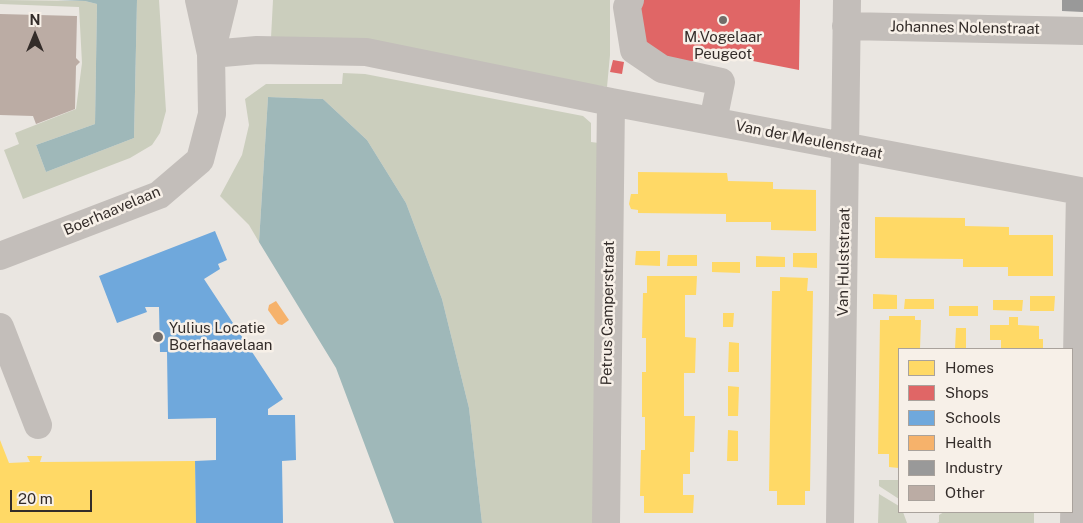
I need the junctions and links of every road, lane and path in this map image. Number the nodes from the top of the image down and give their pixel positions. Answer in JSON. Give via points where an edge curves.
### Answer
{"nodes":[{"id":1,"x":200,"y":0,"type":"edge"},
{"id":2,"x":224,"y":0,"type":"edge"},
{"id":3,"x":630,"y":0,"type":"edge"},
{"id":4,"x":846,"y":13,"type":"edge"},
{"id":5,"x":1083,"y":31,"type":"edge"},
{"id":6,"x":211,"y":54,"type":"junction"},
{"id":7,"x":611,"y":102,"type":"junction"},
{"id":8,"x":713,"y":121,"type":"junction"},
{"id":9,"x":846,"y":148,"type":"junction"},
{"id":10,"x":0,"y":256,"type":"edge"},
{"id":11,"x":0,"y":327,"type":"edge"},
{"id":12,"x":38,"y":425,"type":"dead end"},
{"id":13,"x":606,"y":523,"type":"edge"},
{"id":14,"x":840,"y":523,"type":"edge"},
{"id":15,"x":1074,"y":523,"type":"edge"}],
"edges":[{"from":1,"to":6,"type":"street","name":"Boerhaavelaan"},
{"from":2,"to":6,"type":"street","name":"Boerhaavelaan"},
{"from":3,"to":8,"type":"street","via":[[628,7],[634,50],[662,69],[721,82]]},
{"from":4,"to":5,"type":"street","name":"Johannes Nolenstraat"},
{"from":4,"to":9,"type":"street","name":"Van Hulststraat"},
{"from":6,"to":7,"type":"street","name":"Van der Meulenstraat","via":[[257,50],[366,52]]},
{"from":6,"to":10,"type":"street","name":"Boerhaavelaan","via":[[212,114],[200,160],[159,195]]},
{"from":7,"to":8,"type":"street","name":"Van der Meulenstraat"},
{"from":7,"to":13,"type":"street","name":"Petrus Camperstraat"},
{"from":8,"to":9,"type":"street","name":"Van der Meulenstraat"},
{"from":9,"to":14,"type":"street","name":"Van Hulststraat"},
{"from":9,"to":15,"type":"street","name":"Van der Meulenstraat","via":[[1080,191]]},
{"from":11,"to":12,"type":"street"}]}
